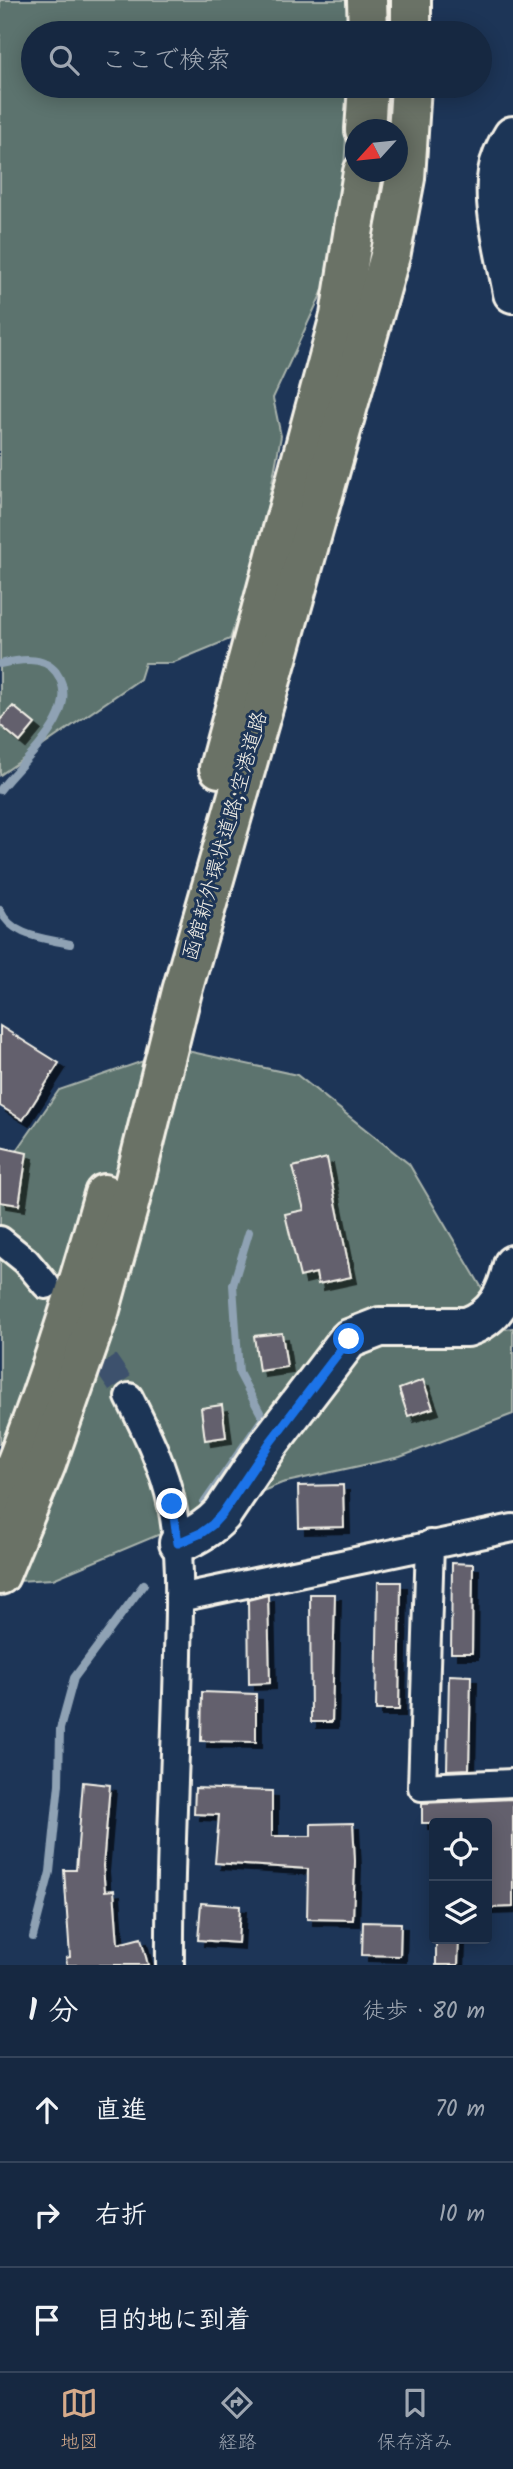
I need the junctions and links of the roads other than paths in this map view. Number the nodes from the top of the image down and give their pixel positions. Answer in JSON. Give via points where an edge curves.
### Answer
{"nodes":[{"id":1,"x":367,"y":0,"type":"edge"},
{"id":2,"x":411,"y":0,"type":"edge"},
{"id":3,"x":368,"y":21,"type":"edge"},
{"id":4,"x":411,"y":21,"type":"edge"},
{"id":5,"x":367,"y":98,"type":"edge"},
{"id":6,"x":410,"y":98,"type":"edge"},
{"id":7,"x":366,"y":119,"type":"edge"},
{"id":8,"x":513,"y":136,"type":"edge"},
{"id":9,"x":361,"y":182,"type":"edge"},
{"id":10,"x":513,"y":293,"type":"edge"},
{"id":11,"x":0,"y":1240,"type":"edge"},
{"id":12,"x":513,"y":1265,"type":"edge"},
{"id":13,"x":46,"y":1285,"type":"dead end"},
{"id":14,"x":129,"y":1397,"type":"tunnel mouth"},
{"id":15,"x":0,"y":1504,"type":"edge"},
{"id":16,"x":513,"y":1528,"type":"edge"},
{"id":17,"x":178,"y":1543,"type":"junction"},
{"id":18,"x":430,"y":1544,"type":"junction"},
{"id":19,"x":0,"y":1575,"type":"edge"},
{"id":20,"x":179,"y":1598,"type":"junction"},
{"id":21,"x":513,"y":1783,"type":"edge"},
{"id":22,"x":175,"y":1963,"type":"edge"}],
"edges":[{"from":1,"to":3,"type":"highway"},
{"from":2,"to":4,"type":"highway"},
{"from":5,"to":7,"type":"highway"},
{"from":6,"to":19,"type":"highway","name":"函館新外環状道路;空港道路","via":[[405,178],[390,252],[182,991],[106,1287],[47,1464]]},
{"from":8,"to":10,"type":"street","via":[[498,172],[498,201]]},
{"from":9,"to":15,"type":"highway","name":"函館新外環状道路;空港道路","via":[[340,316],[156,1004],[92,1237]]},
{"from":11,"to":13,"type":"street"},
{"from":12,"to":17,"type":"street","via":[[509,1286],[481,1322],[467,1327],[380,1327],[349,1339],[222,1514],[201,1533]]},
{"from":14,"to":17,"type":"street","via":[[156,1449]]},
{"from":16,"to":18,"type":"street"},
{"from":17,"to":20,"type":"street"},
{"from":18,"to":20,"type":"street"},
{"from":18,"to":21,"type":"street","via":[[422,1787]]},
{"from":20,"to":22,"type":"street","via":[[169,1891]]}]}
